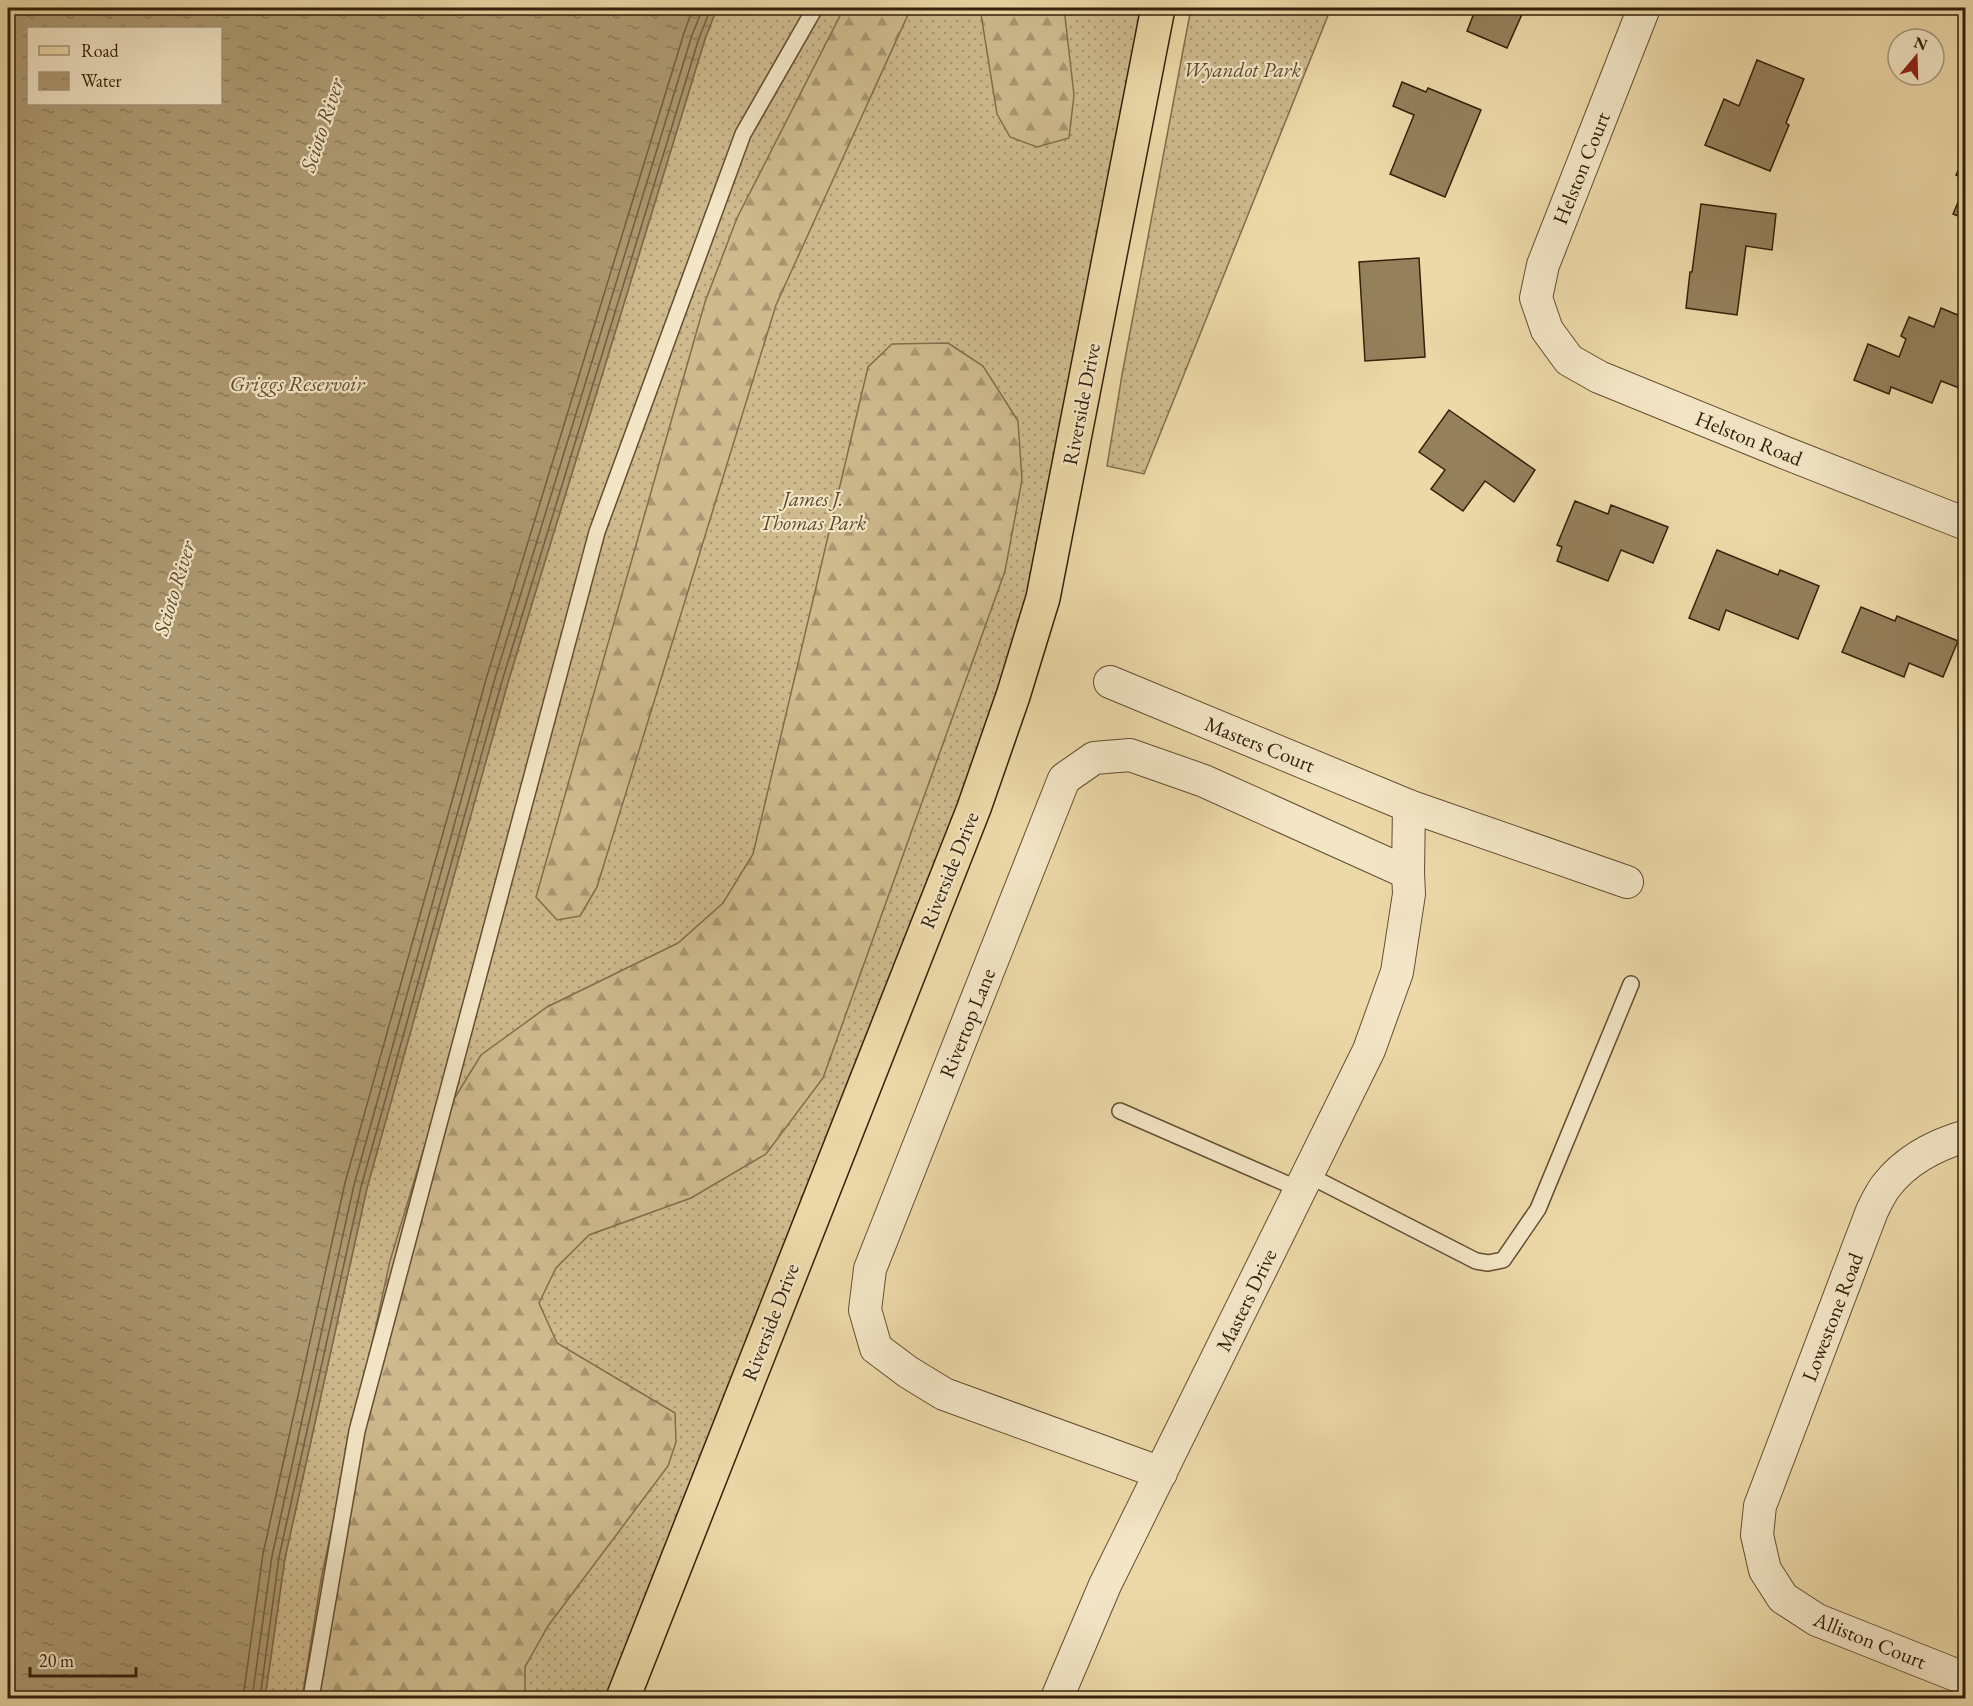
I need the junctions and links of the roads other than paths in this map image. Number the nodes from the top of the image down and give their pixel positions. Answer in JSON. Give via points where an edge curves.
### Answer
{"nodes":[{"id":1,"x":815,"y":8,"type":"edge"},
{"id":2,"x":1158,"y":8,"type":"edge"},
{"id":3,"x":1644,"y":8,"type":"edge"},
{"id":4,"x":1546,"y":330,"type":"joint"},
{"id":5,"x":1965,"y":524,"type":"edge"},
{"id":6,"x":1110,"y":682,"type":"dead end"},
{"id":7,"x":1410,"y":806,"type":"junction"},
{"id":8,"x":1628,"y":882,"type":"dead end"},
{"id":9,"x":1408,"y":884,"type":"junction"},
{"id":10,"x":1631,"y":984,"type":"dead end"},
{"id":11,"x":1120,"y":1111,"type":"dead end"},
{"id":12,"x":1958,"y":1138,"type":"edge"},
{"id":13,"x":1304,"y":1183,"type":"junction"},
{"id":14,"x":1161,"y":1473,"type":"junction"},
{"id":15,"x":1757,"y":1526,"type":"joint"},
{"id":16,"x":1965,"y":1679,"type":"edge"},
{"id":17,"x":310,"y":1698,"type":"edge"},
{"id":18,"x":622,"y":1698,"type":"edge"},
{"id":19,"x":1057,"y":1698,"type":"edge"}],
"edges":[{"from":1,"to":17,"type":"lane","via":[[742,134],[597,532],[357,1431]]},
{"from":2,"to":18,"type":"main road","name":"Riverside Drive","via":[[1043,598],[1013,696],[974,808]]},
{"from":3,"to":4,"type":"street","name":"Helston Court","via":[[1543,265],[1536,298]]},
{"from":4,"to":5,"type":"street","name":"Helston Road","via":[[1569,360],[1599,377]]},
{"from":6,"to":7,"type":"street","name":"Masters Court"},
{"from":7,"to":8,"type":"street","name":"Masters Court"},
{"from":7,"to":9,"type":"street"},
{"from":9,"to":13,"type":"street","name":"Masters Drive","via":[[1397,972],[1369,1050]]},
{"from":9,"to":14,"type":"street","name":"Rivertop Lane","via":[[1204,781],[1130,755],[1094,758],[1064,779],[870,1269],[865,1310],[876,1348],[944,1394]]},
{"from":10,"to":13,"type":"lane","via":[[1538,1209],[1503,1260],[1476,1261]]},
{"from":11,"to":13,"type":"lane"},
{"from":12,"to":15,"type":"street","name":"Lowestone Road","via":[[1924,1152],[1904,1167],[1885,1186],[1872,1211],[1776,1460]]},
{"from":13,"to":14,"type":"street","name":"Masters Drive"},
{"from":14,"to":19,"type":"street","name":"Masters Drive","via":[[1105,1585]]},
{"from":15,"to":16,"type":"street","name":"Alliston Court","via":[[1763,1564],[1783,1598],[1817,1620]]}]}
